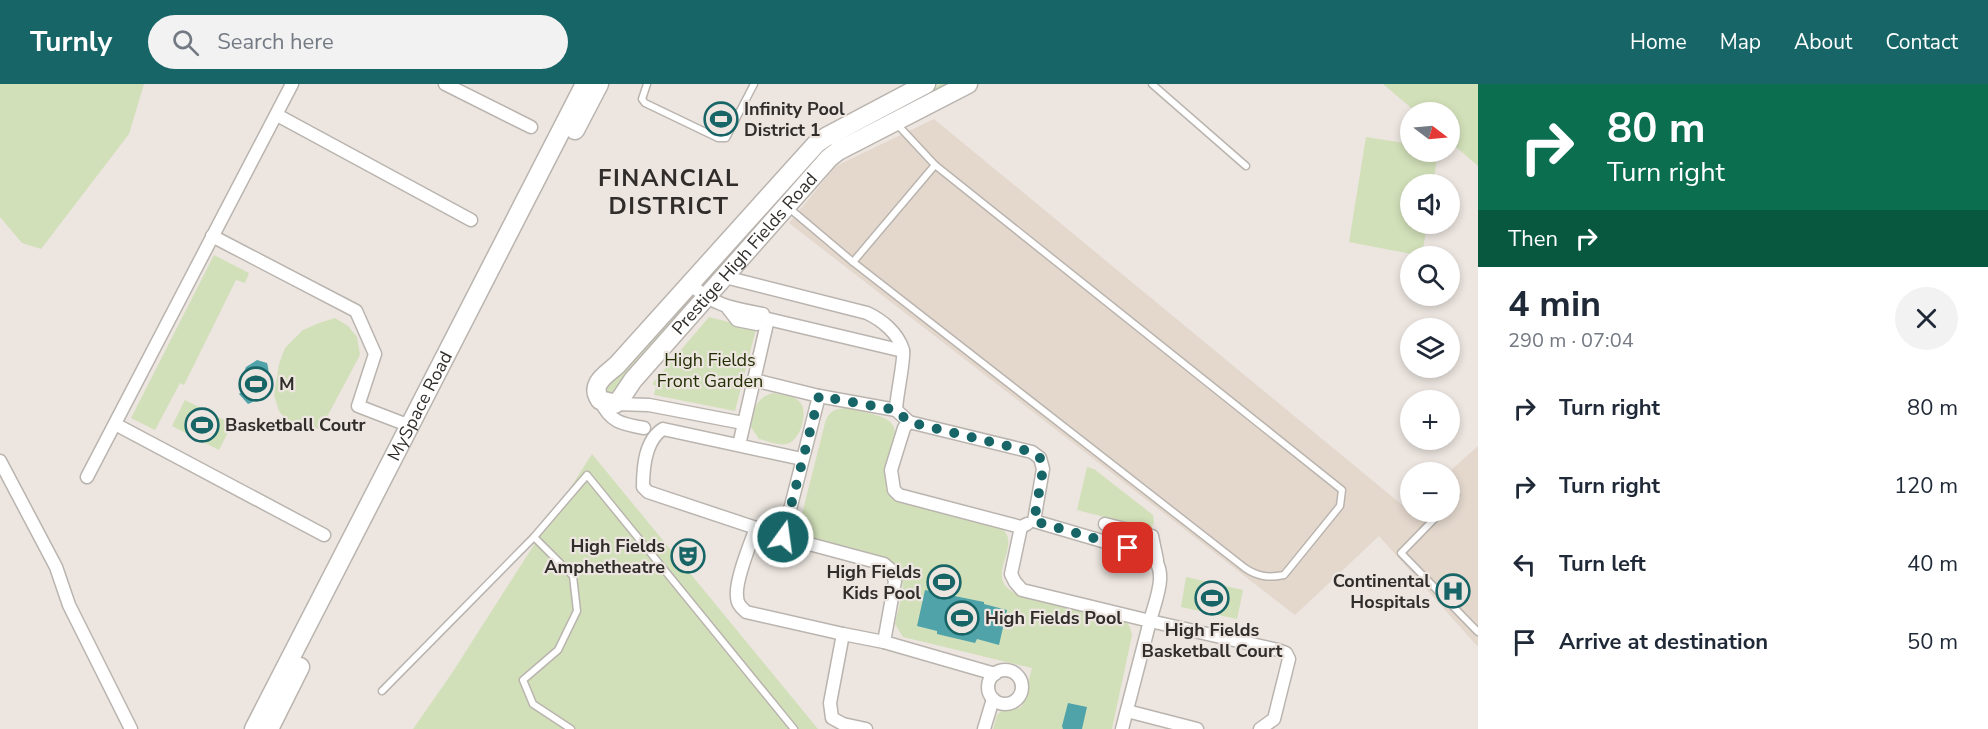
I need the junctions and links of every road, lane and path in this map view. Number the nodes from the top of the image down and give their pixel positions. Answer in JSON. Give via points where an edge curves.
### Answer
{"nodes":[{"id":1,"x":292,"y":84,"type":"edge"},
{"id":2,"x":445,"y":84,"type":"edge"},
{"id":3,"x":585,"y":84,"type":"edge"},
{"id":4,"x":599,"y":84,"type":"edge"},
{"id":5,"x":647,"y":84,"type":"edge"},
{"id":6,"x":754,"y":84,"type":"edge"},
{"id":7,"x":926,"y":84,"type":"edge"},
{"id":8,"x":968,"y":84,"type":"edge"},
{"id":9,"x":1152,"y":84,"type":"edge"},
{"id":10,"x":277,"y":115,"type":"junction"},
{"id":11,"x":895,"y":122,"type":"junction"},
{"id":12,"x":531,"y":127,"type":"dead end"},
{"id":13,"x":935,"y":165,"type":"junction"},
{"id":14,"x":1245,"y":166,"type":"dead end"},
{"id":15,"x":787,"y":206,"type":"junction"},
{"id":16,"x":471,"y":220,"type":"dead end"},
{"id":17,"x":212,"y":236,"type":"junction"},
{"id":18,"x":853,"y":262,"type":"junction"},
{"id":19,"x":725,"y":277,"type":"junction"},
{"id":20,"x":690,"y":284,"type":"junction"},
{"id":21,"x":706,"y":298,"type":"junction"},
{"id":22,"x":760,"y":319,"type":"dead end"},
{"id":23,"x":903,"y":351,"type":"junction"},
{"id":24,"x":754,"y":380,"type":"junction"},
{"id":25,"x":819,"y":396,"type":"junction"},
{"id":26,"x":608,"y":402,"type":"junction"},
{"id":27,"x":896,"y":410,"type":"junction"},
{"id":28,"x":909,"y":422,"type":"junction"},
{"id":29,"x":743,"y":423,"type":"junction"},
{"id":30,"x":115,"y":424,"type":"junction"},
{"id":31,"x":410,"y":426,"type":"junction"},
{"id":32,"x":644,"y":428,"type":"dead end"},
{"id":33,"x":739,"y":445,"type":"junction"},
{"id":34,"x":802,"y":459,"type":"junction"},
{"id":35,"x":0,"y":461,"type":"edge"},
{"id":36,"x":87,"y":477,"type":"dead end"},
{"id":37,"x":1034,"y":521,"type":"junction"},
{"id":38,"x":1431,"y":522,"type":"edge"},
{"id":39,"x":1105,"y":524,"type":"dead end"},
{"id":40,"x":1021,"y":527,"type":"junction"},
{"id":41,"x":756,"y":528,"type":"junction"},
{"id":42,"x":324,"y":535,"type":"dead end"},
{"id":43,"x":534,"y":537,"type":"junction"},
{"id":44,"x":783,"y":537,"type":"junction"},
{"id":45,"x":1157,"y":560,"type":"junction"},
{"id":46,"x":1150,"y":621,"type":"junction"},
{"id":47,"x":1478,"y":632,"type":"edge"},
{"id":48,"x":843,"y":634,"type":"junction"},
{"id":49,"x":884,"y":642,"type":"junction"},
{"id":50,"x":995,"y":674,"type":"junction"},
{"id":51,"x":382,"y":691,"type":"dead end"},
{"id":52,"x":993,"y":699,"type":"junction"},
{"id":53,"x":1127,"y":711,"type":"junction"},
{"id":54,"x":835,"y":723,"type":"edge"},
{"id":55,"x":131,"y":729,"type":"edge"},
{"id":56,"x":254,"y":729,"type":"edge"},
{"id":57,"x":269,"y":729,"type":"edge"},
{"id":58,"x":571,"y":729,"type":"edge"},
{"id":59,"x":794,"y":729,"type":"edge"},
{"id":60,"x":866,"y":729,"type":"edge"},
{"id":61,"x":984,"y":729,"type":"edge"},
{"id":62,"x":1122,"y":729,"type":"edge"},
{"id":63,"x":1197,"y":729,"type":"edge"},
{"id":64,"x":1260,"y":729,"type":"edge"}],
"edges":[{"from":1,"to":10,"type":"street"},
{"from":2,"to":12,"type":"street"},
{"from":3,"to":31,"type":"street","name":"MySpace Road"},
{"from":4,"to":57,"type":"street","name":"MySpace Road"},
{"from":5,"to":6,"type":"lane","via":[[642,99],[645,103],[718,138],[726,138]]},
{"from":7,"to":20,"type":"street","name":"Prestige High Fields Road","via":[[816,144]]},
{"from":8,"to":11,"type":"street","name":"Prestige High Fields Road"},
{"from":9,"to":14,"type":"lane"},
{"from":10,"to":16,"type":"street"},
{"from":10,"to":17,"type":"street"},
{"from":11,"to":13,"type":"lane"},
{"from":11,"to":15,"type":"street","name":"Prestige High Fields Road","via":[[829,158]]},
{"from":13,"to":18,"type":"lane"},
{"from":13,"to":18,"type":"lane","via":[[1342,490],[1340,506],[1284,575],[1270,578],[1245,568]]},
{"from":15,"to":18,"type":"lane"},
{"from":15,"to":19,"type":"street","name":"Prestige High Fields Road"},
{"from":17,"to":30,"type":"street"},
{"from":17,"to":31,"type":"street","via":[[356,311],[375,354],[358,406]]},
{"from":19,"to":21,"type":"street","name":"Prestige High Fields Road"},
{"from":19,"to":23,"type":"street","via":[[867,313],[892,331]]},
{"from":20,"to":21,"type":"street"},
{"from":20,"to":26,"type":"street","name":"Prestige High Fields Road","via":[[600,380],[596,394]]},
{"from":21,"to":22,"type":"street"},
{"from":21,"to":26,"type":"street","name":"Prestige High Fields Road","via":[[621,398]]},
{"from":23,"to":24,"type":"street","via":[[768,319]]},
{"from":23,"to":27,"type":"street"},
{"from":24,"to":25,"type":"street"},
{"from":24,"to":29,"type":"street"},
{"from":25,"to":27,"type":"street"},
{"from":25,"to":34,"type":"street"},
{"from":26,"to":29,"type":"street","via":[[650,405]]},
{"from":26,"to":32,"type":"street","via":[[612,419]]},
{"from":27,"to":28,"type":"street"},
{"from":28,"to":37,"type":"street","via":[[1032,452],[1040,458],[1043,469]]},
{"from":28,"to":40,"type":"street","via":[[891,470],[894,490],[899,495]]},
{"from":29,"to":33,"type":"street"},
{"from":30,"to":36,"type":"street"},
{"from":30,"to":42,"type":"street"},
{"from":31,"to":56,"type":"street","name":"MySpace Road"},
{"from":33,"to":34,"type":"street"},
{"from":33,"to":41,"type":"street","via":[[663,429],[656,434],[646,457],[643,487]]},
{"from":34,"to":44,"type":"street"},
{"from":35,"to":55,"type":"street","via":[[56,567],[69,605]]},
{"from":37,"to":40,"type":"street"},
{"from":37,"to":45,"type":"street"},
{"from":38,"to":47,"type":"lane","via":[[1401,553]]},
{"from":39,"to":45,"type":"street","via":[[1152,536]]},
{"from":40,"to":46,"type":"street","via":[[1011,574],[1022,590]]},
{"from":41,"to":44,"type":"street"},
{"from":41,"to":48,"type":"street","via":[[736,595],[739,606],[746,612]]},
{"from":43,"to":51,"type":"lane"},
{"from":43,"to":58,"type":"lane","via":[[573,576],[577,610],[558,650],[523,680],[533,704]]},
{"from":43,"to":59,"type":"lane","via":[[587,475]]},
{"from":44,"to":49,"type":"street","via":[[884,564],[891,570],[895,581]]},
{"from":45,"to":46,"type":"street","via":[[1161,574]]},
{"from":46,"to":53,"type":"street"},
{"from":46,"to":64,"type":"street","via":[[1286,653],[1289,659],[1274,719]]},
{"from":48,"to":49,"type":"street"},
{"from":48,"to":54,"type":"street","via":[[830,703]]},
{"from":49,"to":50,"type":"street"},
{"from":50,"to":52,"type":"street","via":[[988,688]]},
{"from":50,"to":52,"type":"street","via":[[1015,673],[1022,688],[1010,704]]},
{"from":52,"to":61,"type":"street"},
{"from":53,"to":62,"type":"street"},
{"from":53,"to":63,"type":"street"},
{"from":54,"to":60,"type":"street"}]}
